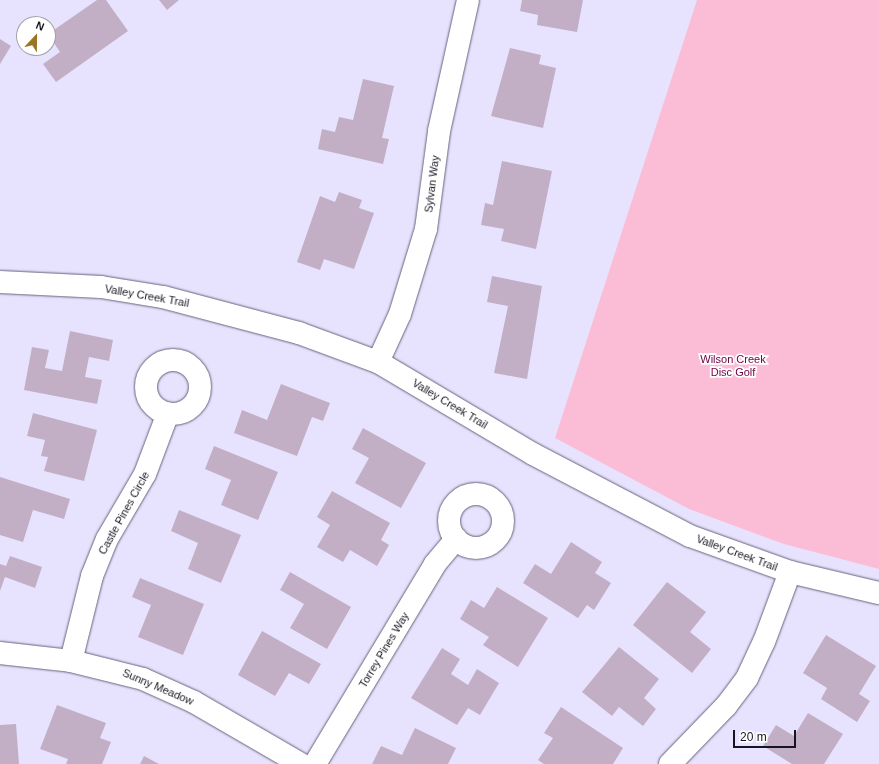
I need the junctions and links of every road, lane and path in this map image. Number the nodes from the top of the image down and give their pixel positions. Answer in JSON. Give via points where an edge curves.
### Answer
{"nodes":[{"id":1,"x":468,"y":0,"type":"edge"},
{"id":2,"x":0,"y":282,"type":"edge"},
{"id":3,"x":378,"y":362,"type":"junction"},
{"id":4,"x":168,"y":413,"type":"dead end"},
{"id":5,"x":456,"y":538,"type":"dead end"},
{"id":6,"x":790,"y":572,"type":"junction"},
{"id":7,"x":879,"y":593,"type":"edge"},
{"id":8,"x":0,"y":653,"type":"edge"},
{"id":9,"x":71,"y":661,"type":"junction"},
{"id":10,"x":301,"y":764,"type":"edge"},
{"id":11,"x":315,"y":764,"type":"edge"},
{"id":12,"x":670,"y":764,"type":"edge"}],
"edges":[{"from":1,"to":3,"type":"street","name":"Sylvan Way","via":[[439,131],[426,229],[400,314]]},
{"from":2,"to":3,"type":"street","name":"Valley Creek Trail","via":[[101,288],[163,298],[299,333]]},
{"from":3,"to":6,"type":"street","name":"Valley Creek Trail","via":[[645,515],[737,555]]},
{"from":4,"to":9,"type":"street","name":"Castle Pines Circle","via":[[152,460],[107,539],[92,576]]},
{"from":5,"to":11,"type":"street","name":"Torrey Pines Way","via":[[435,564]]},
{"from":6,"to":7,"type":"street","name":"Valley Creek Trail"},
{"from":6,"to":12,"type":"street","via":[[764,642],[747,678],[726,706]]},
{"from":8,"to":9,"type":"street","name":"Sunny Meadow"},
{"from":9,"to":10,"type":"street","name":"Sunny Meadow","via":[[118,670],[169,689]]}]}
